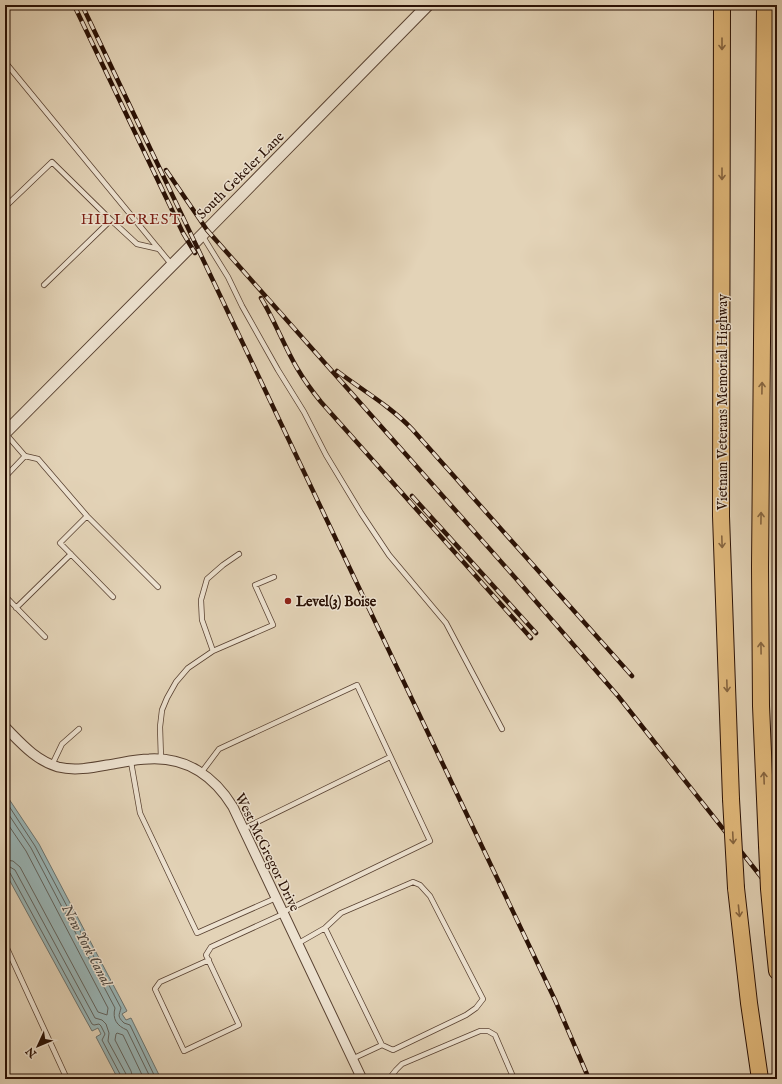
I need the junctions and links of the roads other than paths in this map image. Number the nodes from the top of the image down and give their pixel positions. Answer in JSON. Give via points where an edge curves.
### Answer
{"nodes":[{"id":1,"x":428,"y":5,"type":"edge"},
{"id":2,"x":722,"y":5,"type":"edge"},
{"id":3,"x":765,"y":5,"type":"edge"},
{"id":4,"x":5,"y":62,"type":"edge"},
{"id":5,"x":5,"y":207,"type":"edge"},
{"id":6,"x":111,"y":220,"type":"junction"},
{"id":7,"x":202,"y":235,"type":"junction"},
{"id":8,"x":159,"y":249,"type":"junction"},
{"id":9,"x":172,"y":265,"type":"junction"},
{"id":10,"x":44,"y":285,"type":"dead end"},
{"id":11,"x":5,"y":433,"type":"edge"},
{"id":12,"x":25,"y":456,"type":"junction"},
{"id":13,"x":5,"y":477,"type":"edge"},
{"id":14,"x":87,"y":516,"type":"junction"},
{"id":15,"x":71,"y":554,"type":"junction"},
{"id":16,"x":239,"y":554,"type":"dead end"},
{"id":17,"x":274,"y":577,"type":"dead end"},
{"id":18,"x":158,"y":587,"type":"dead end"},
{"id":19,"x":5,"y":596,"type":"edge"},
{"id":20,"x":113,"y":597,"type":"dead end"},
{"id":21,"x":16,"y":608,"type":"junction"},
{"id":22,"x":45,"y":637,"type":"dead end"},
{"id":23,"x":213,"y":651,"type":"junction"},
{"id":24,"x":5,"y":727,"type":"edge"},
{"id":25,"x":80,"y":728,"type":"dead end"},
{"id":26,"x":502,"y":729,"type":"dead end"},
{"id":27,"x":390,"y":757,"type":"junction"},
{"id":28,"x":161,"y":759,"type":"junction"},
{"id":29,"x":131,"y":762,"type":"junction"},
{"id":30,"x":52,"y":764,"type":"junction"},
{"id":31,"x":201,"y":773,"type":"junction"},
{"id":32,"x":243,"y":829,"type":"junction"},
{"id":33,"x":276,"y":898,"type":"junction"},
{"id":34,"x":283,"y":913,"type":"junction"},
{"id":35,"x":325,"y":928,"type":"junction"},
{"id":36,"x":741,"y":934,"type":"junction"},
{"id":37,"x":5,"y":944,"type":"edge"},
{"id":38,"x":297,"y":944,"type":"junction"},
{"id":39,"x":209,"y":960,"type":"junction"},
{"id":40,"x":777,"y":971,"type":"edge"},
{"id":41,"x":382,"y":1045,"type":"junction"},
{"id":42,"x":352,"y":1059,"type":"junction"},
{"id":43,"x":393,"y":1073,"type":"junction"},
{"id":44,"x":68,"y":1079,"type":"edge"},
{"id":45,"x":362,"y":1079,"type":"edge"},
{"id":46,"x":388,"y":1079,"type":"edge"},
{"id":47,"x":396,"y":1079,"type":"edge"},
{"id":48,"x":514,"y":1079,"type":"edge"},
{"id":49,"x":749,"y":1079,"type":"edge"},
{"id":50,"x":760,"y":1079,"type":"edge"}],
"edges":[{"from":1,"to":7,"type":"street","name":"South Gekeler Lane"},
{"from":2,"to":36,"type":"highway","name":"Vietnam Veterans Memorial Highway","one_way":true,"bridge":true,"via":[[721,516],[731,799]]},
{"from":40,"to":3,"type":"highway","one_way":true,"bridge":true,"via":[[769,889],[761,706]]},
{"from":4,"to":8,"type":"lane"},
{"from":5,"to":6,"type":"lane","via":[[52,162]]},
{"from":6,"to":8,"type":"lane","via":[[137,244]]},
{"from":6,"to":10,"type":"lane"},
{"from":7,"to":9,"type":"street","name":"South Gekeler Lane"},
{"from":7,"to":26,"type":"lane","via":[[361,513],[389,555],[446,623]]},
{"from":8,"to":9,"type":"lane"},
{"from":9,"to":11,"type":"street","name":"South Gekeler Lane"},
{"from":11,"to":12,"type":"lane"},
{"from":12,"to":13,"type":"lane"},
{"from":12,"to":14,"type":"lane","via":[[38,459]]},
{"from":14,"to":15,"type":"lane","via":[[60,543]]},
{"from":14,"to":18,"type":"lane"},
{"from":15,"to":20,"type":"lane"},
{"from":15,"to":21,"type":"lane"},
{"from":16,"to":23,"type":"lane","via":[[207,579],[201,600],[202,620]]},
{"from":17,"to":23,"type":"lane","via":[[255,585],[273,625]]},
{"from":19,"to":21,"type":"lane"},
{"from":21,"to":22,"type":"lane"},
{"from":23,"to":28,"type":"lane","via":[[188,668],[167,698],[162,710],[160,727]]},
{"from":24,"to":30,"type":"street","name":"West McGregor Drive","via":[[33,755]]},
{"from":25,"to":30,"type":"lane","via":[[62,744]]},
{"from":27,"to":31,"type":"lane","via":[[356,685],[219,749]]},
{"from":27,"to":32,"type":"lane"},
{"from":27,"to":34,"type":"lane","via":[[430,841]]},
{"from":28,"to":29,"type":"street","name":"West McGregor Drive"},
{"from":28,"to":31,"type":"street","name":"West McGregor Drive","via":[[183,764]]},
{"from":29,"to":30,"type":"street","name":"West McGregor Drive","via":[[85,769],[71,769]]},
{"from":29,"to":33,"type":"lane","via":[[140,813],[197,933]]},
{"from":31,"to":32,"type":"street","name":"West McGregor Drive","via":[[226,796]]},
{"from":32,"to":33,"type":"street","name":"West McGregor Drive"},
{"from":33,"to":34,"type":"street","name":"West McGregor Drive"},
{"from":34,"to":38,"type":"street","name":"West McGregor Drive"},
{"from":34,"to":39,"type":"lane","via":[[211,946],[206,955]]},
{"from":35,"to":38,"type":"lane"},
{"from":35,"to":41,"type":"lane"},
{"from":35,"to":41,"type":"lane","via":[[341,913],[413,882],[420,885],[430,896],[483,999],[466,1015],[393,1050]]},
{"from":36,"to":49,"type":"highway"},
{"from":36,"to":50,"type":"highway"},
{"from":37,"to":44,"type":"lane"},
{"from":38,"to":42,"type":"street","name":"West McGregor Drive"},
{"from":39,"to":39,"type":"lane","via":[[239,1025],[184,1051],[155,990],[160,982]]},
{"from":41,"to":42,"type":"lane"},
{"from":42,"to":45,"type":"street","name":"West McGregor Drive"},
{"from":43,"to":46,"type":"lane"},
{"from":43,"to":47,"type":"lane"},
{"from":43,"to":48,"type":"lane","via":[[402,1064],[480,1031],[488,1031],[495,1035]]}]}
